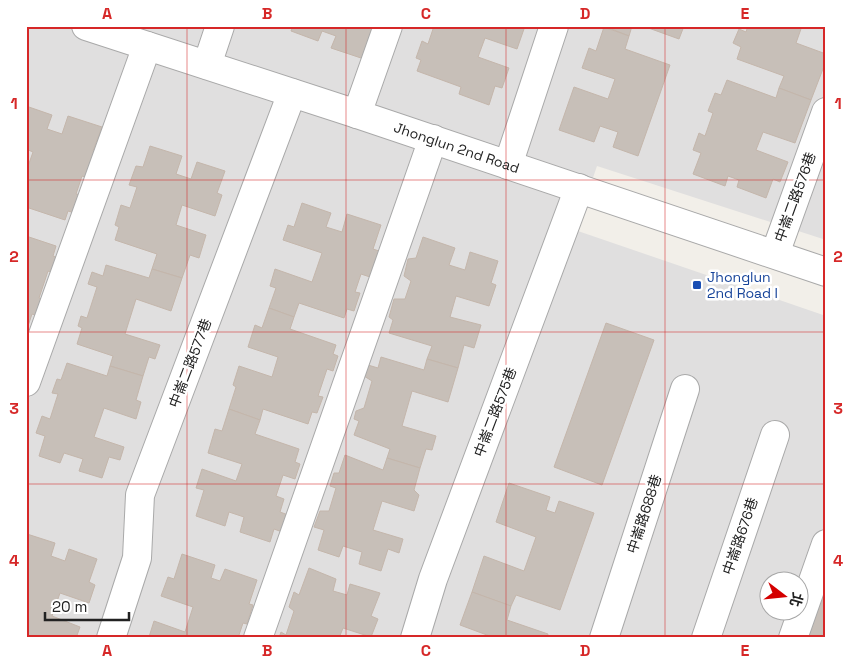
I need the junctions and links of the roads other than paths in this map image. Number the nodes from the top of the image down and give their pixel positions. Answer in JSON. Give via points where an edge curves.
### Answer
{"nodes":[{"id":1,"x":86,"y":26,"type":"edge"},
{"id":2,"x":220,"y":26,"type":"edge"},
{"id":3,"x":388,"y":26,"type":"edge"},
{"id":4,"x":554,"y":26,"type":"edge"},
{"id":5,"x":147,"y":46,"type":"junction"},
{"id":6,"x":207,"y":65,"type":"junction"},
{"id":7,"x":292,"y":93,"type":"junction"},
{"id":8,"x":826,"y":112,"type":"edge"},
{"id":9,"x":357,"y":114,"type":"junction"},
{"id":10,"x":433,"y":139,"type":"junction"},
{"id":11,"x":508,"y":164,"type":"junction"},
{"id":12,"x":579,"y":188,"type":"junction"},
{"id":13,"x":775,"y":254,"type":"junction"},
{"id":14,"x":826,"y":272,"type":"edge"},
{"id":15,"x":26,"y":382,"type":"edge"},
{"id":16,"x":685,"y":389,"type":"dead end"},
{"id":17,"x":775,"y":434,"type":"dead end"},
{"id":18,"x":826,"y":544,"type":"edge"},
{"id":19,"x":111,"y":638,"type":"edge"},
{"id":20,"x":258,"y":638,"type":"edge"},
{"id":21,"x":415,"y":638,"type":"edge"},
{"id":22,"x":604,"y":638,"type":"edge"},
{"id":23,"x":706,"y":638,"type":"edge"},
{"id":24,"x":793,"y":638,"type":"edge"}],
"edges":[{"from":1,"to":5,"type":"street","name":"Jhonglun 2nd Road"},
{"from":2,"to":6,"type":"street"},
{"from":3,"to":9,"type":"street"},
{"from":4,"to":11,"type":"street"},
{"from":5,"to":6,"type":"street","name":"Jhonglun 2nd Road"},
{"from":5,"to":15,"type":"street"},
{"from":6,"to":7,"type":"street","name":"Jhonglun 2nd Road"},
{"from":7,"to":9,"type":"street","name":"Jhonglun 2nd Road"},
{"from":7,"to":19,"type":"street","name":"中崙二路577巷","via":[[140,494],[137,558]]},
{"from":8,"to":13,"type":"street","name":"中崙二路576巷"},
{"from":9,"to":10,"type":"street","name":"Jhonglun 2nd Road"},
{"from":10,"to":11,"type":"street","name":"Jhonglun 2nd Road"},
{"from":10,"to":20,"type":"street"},
{"from":11,"to":12,"type":"street","name":"Jhonglun 2nd Road"},
{"from":12,"to":13,"type":"street","name":"Jhonglun 2nd Road"},
{"from":12,"to":21,"type":"street","name":"中崙二路575巷","via":[[433,579]]},
{"from":13,"to":14,"type":"street","name":"Jhonglun 2nd Road"},
{"from":16,"to":22,"type":"street","name":"中崙路688巷"},
{"from":17,"to":23,"type":"street","name":"中崙路676巷"},
{"from":18,"to":24,"type":"street"}]}
